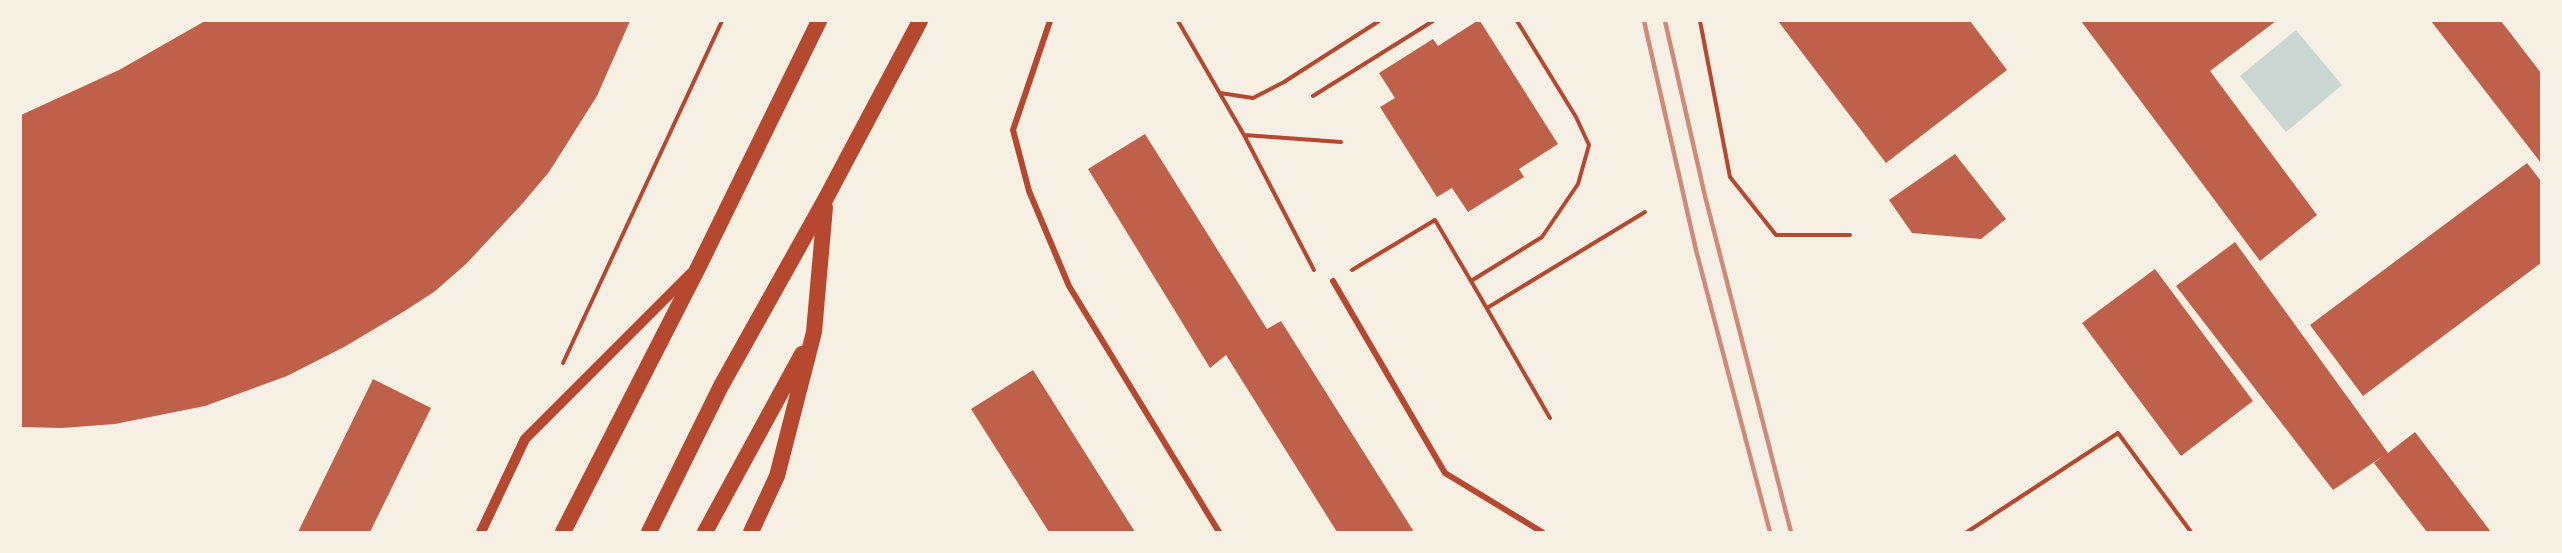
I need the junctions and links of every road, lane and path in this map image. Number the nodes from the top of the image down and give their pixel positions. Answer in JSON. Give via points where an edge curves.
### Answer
{"nodes":[{"id":1,"x":722,"y":21,"type":"edge"},
{"id":2,"x":819,"y":21,"type":"edge"},
{"id":3,"x":920,"y":21,"type":"edge"},
{"id":4,"x":1050,"y":21,"type":"edge"},
{"id":5,"x":1178,"y":21,"type":"edge"},
{"id":6,"x":1379,"y":21,"type":"edge"},
{"id":7,"x":1433,"y":21,"type":"edge"},
{"id":8,"x":1517,"y":21,"type":"edge"},
{"id":9,"x":1700,"y":21,"type":"edge"},
{"id":10,"x":1220,"y":93,"type":"junction"},
{"id":11,"x":1313,"y":96,"type":"dead end"},
{"id":12,"x":1244,"y":135,"type":"junction"},
{"id":13,"x":1341,"y":142,"type":"dead end"},
{"id":14,"x":825,"y":200,"type":"junction"},
{"id":15,"x":1645,"y":212,"type":"dead end"},
{"id":16,"x":1850,"y":235,"type":"dead end"},
{"id":17,"x":1304,"y":253,"type":"dead end"},
{"id":18,"x":699,"y":266,"type":"junction"},
{"id":19,"x":1334,"y":280,"type":"joint"},
{"id":20,"x":1471,"y":281,"type":"junction"},
{"id":21,"x":1487,"y":308,"type":"junction"},
{"id":22,"x":814,"y":332,"type":"junction"},
{"id":23,"x":562,"y":363,"type":"dead end"},
{"id":24,"x":1550,"y":418,"type":"dead end"},
{"id":25,"x":481,"y":532,"type":"edge"},
{"id":26,"x":563,"y":532,"type":"edge"},
{"id":27,"x":649,"y":532,"type":"edge"},
{"id":28,"x":705,"y":532,"type":"edge"},
{"id":29,"x":751,"y":532,"type":"edge"},
{"id":30,"x":1219,"y":532,"type":"edge"},
{"id":31,"x":1542,"y":532,"type":"edge"},
{"id":32,"x":1967,"y":532,"type":"edge"},
{"id":33,"x":2191,"y":532,"type":"edge"}],
"edges":[{"from":1,"to":23,"type":"path"},
{"from":2,"to":18,"type":"highway"},
{"from":3,"to":14,"type":"highway"},
{"from":4,"to":30,"type":"street","via":[[1013,130],[1029,191],[1069,286]]},
{"from":5,"to":10,"type":"path"},
{"from":6,"to":10,"type":"path","via":[[1253,98]]},
{"from":7,"to":11,"type":"path"},
{"from":8,"to":20,"type":"path","via":[[1589,145],[1578,184],[1542,237]]},
{"from":9,"to":16,"type":"path","via":[[1730,177],[1776,236]]},
{"from":10,"to":12,"type":"path"},
{"from":12,"to":13,"type":"path"},
{"from":12,"to":17,"type":"path"},
{"from":14,"to":22,"type":"highway"},
{"from":14,"to":27,"type":"highway","via":[[721,386]]},
{"from":15,"to":21,"type":"path"},
{"from":18,"to":25,"type":"street","via":[[525,439]]},
{"from":18,"to":26,"type":"highway"},
{"from":19,"to":20,"type":"path","via":[[1435,220]]},
{"from":19,"to":31,"type":"street","via":[[1445,473]]},
{"from":20,"to":21,"type":"path"},
{"from":21,"to":24,"type":"path"},
{"from":22,"to":28,"type":"highway"},
{"from":22,"to":29,"type":"highway","via":[[777,476]]},
{"from":32,"to":33,"type":"path","via":[[2118,433]]}]}
